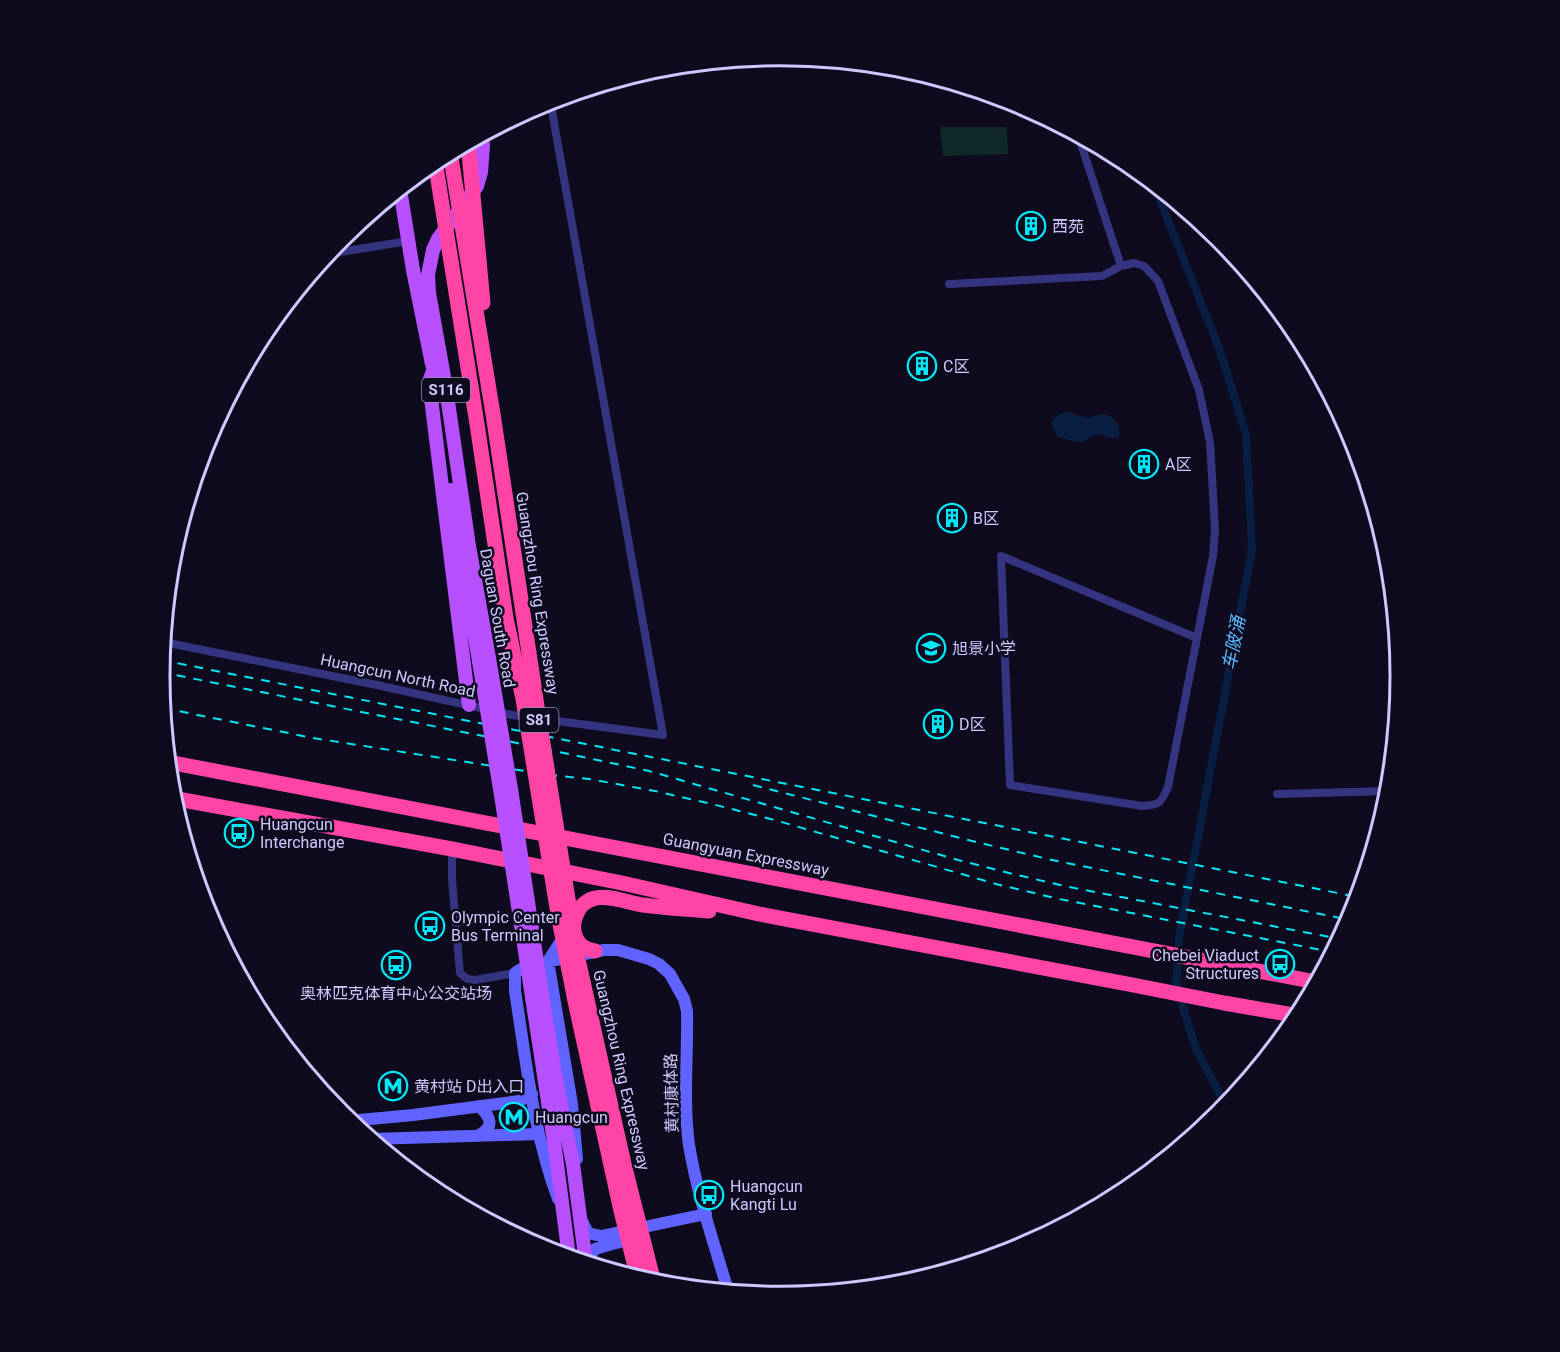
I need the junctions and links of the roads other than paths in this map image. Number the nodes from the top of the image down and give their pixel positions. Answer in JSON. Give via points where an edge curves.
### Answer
{"nodes":[{"id":1,"x":552,"y":110,"type":"edge"},
{"id":2,"x":483,"y":144,"type":"edge"},
{"id":3,"x":1082,"y":146,"type":"edge"},
{"id":4,"x":469,"y":152,"type":"edge"},
{"id":5,"x":452,"y":162,"type":"edge"},
{"id":6,"x":435,"y":173,"type":"edge"},
{"id":7,"x":406,"y":195,"type":"edge"},
{"id":8,"x":402,"y":198,"type":"edge"},
{"id":9,"x":409,"y":241,"type":"junction"},
{"id":10,"x":436,"y":243,"type":"junction"},
{"id":11,"x":343,"y":252,"type":"edge"},
{"id":12,"x":1122,"y":266,"type":"junction"},
{"id":13,"x":949,"y":284,"type":"dead end"},
{"id":14,"x":433,"y":371,"type":"junction"},
{"id":15,"x":487,"y":378,"type":"junction"},
{"id":16,"x":1197,"y":638,"type":"junction"},
{"id":17,"x":171,"y":644,"type":"edge"},
{"id":18,"x":484,"y":659,"type":"junction"},
{"id":19,"x":469,"y":705,"type":"junction"},
{"id":20,"x":176,"y":764,"type":"edge"},
{"id":21,"x":1379,"y":791,"type":"edge"},
{"id":22,"x":1277,"y":794,"type":"dead end"},
{"id":23,"x":183,"y":800,"type":"edge"},
{"id":24,"x":185,"y":806,"type":"edge"},
{"id":25,"x":221,"y":808,"type":"junction"},
{"id":26,"x":452,"y":849,"type":"junction"},
{"id":27,"x":759,"y":914,"type":"junction"},
{"id":28,"x":573,"y":927,"type":"junction"},
{"id":29,"x":595,"y":951,"type":"junction"},
{"id":30,"x":548,"y":962,"type":"junction"},
{"id":31,"x":515,"y":973,"type":"junction"},
{"id":32,"x":1308,"y":980,"type":"edge"},
{"id":33,"x":537,"y":996,"type":"junction"},
{"id":34,"x":575,"y":1001,"type":"junction"},
{"id":35,"x":1288,"y":1014,"type":"edge"},
{"id":36,"x":531,"y":1094,"type":"junction"},
{"id":37,"x":479,"y":1107,"type":"junction"},
{"id":38,"x":362,"y":1120,"type":"edge"},
{"id":39,"x":539,"y":1134,"type":"junction"},
{"id":40,"x":478,"y":1135,"type":"junction"},
{"id":41,"x":382,"y":1139,"type":"edge"},
{"id":42,"x":580,"y":1213,"type":"junction"},
{"id":43,"x":565,"y":1218,"type":"junction"},
{"id":44,"x":707,"y":1218,"type":"junction"},
{"id":45,"x":567,"y":1248,"type":"edge"},
{"id":46,"x":585,"y":1254,"type":"edge"},
{"id":47,"x":590,"y":1256,"type":"edge"},
{"id":48,"x":629,"y":1267,"type":"edge"},
{"id":49,"x":635,"y":1268,"type":"edge"},
{"id":50,"x":651,"y":1272,"type":"edge"},
{"id":51,"x":659,"y":1274,"type":"edge"},
{"id":52,"x":726,"y":1284,"type":"edge"}],
"edges":[{"from":1,"to":19,"type":"street","name":"Huangcun North Road","via":[[663,735],[512,715]]},
{"from":2,"to":10,"type":"main road","name":"Daguan South Road","number":"S116","via":[[482,172],[477,186]]},
{"from":3,"to":12,"type":"street"},
{"from":4,"to":15,"type":"highway","bridge":true},
{"from":5,"to":15,"type":"highway","name":"Guangzhou Ring Expressway","number":"S81","bridge":true},
{"from":6,"to":34,"type":"highway","name":"Guangzhou Ring Expressway","number":"S81","bridge":true,"via":[[506,618]]},
{"from":7,"to":10,"type":"main road","via":[[418,245],[423,248]]},
{"from":8,"to":9,"type":"main road","name":"Daguan South Road","number":"S116"},
{"from":9,"to":11,"type":"street"},
{"from":9,"to":14,"type":"main road","name":"Daguan South Road","number":"S116"},
{"from":10,"to":18,"type":"main road","name":"Daguan South Road","number":"S116","via":[[428,275],[429,293]]},
{"from":12,"to":13,"type":"street","via":[[1102,276]]},
{"from":12,"to":16,"type":"street","via":[[1144,266],[1158,281],[1199,390],[1210,442],[1215,529]]},
{"from":14,"to":18,"type":"main road","name":"Daguan South Road","number":"S116","via":[[459,546]]},
{"from":14,"to":19,"type":"main road","via":[[429,382]]},
{"from":15,"to":28,"type":"highway","name":"Guangzhou Ring Expressway","number":"S81","bridge":true},
{"from":16,"to":16,"type":"street","via":[[1168,787],[1156,806],[1010,784],[1001,556]]},
{"from":17,"to":19,"type":"street","name":"Huangcun North Road"},
{"from":18,"to":33,"type":"main road","name":"Daguan South Road","number":"S116","bridge":true,"via":[[514,811]]},
{"from":20,"to":32,"type":"highway","name":"Guangyuan Expressway"},
{"from":21,"to":22,"type":"street"},
{"from":23,"to":25,"type":"highway"},
{"from":24,"to":25,"type":"street"},
{"from":25,"to":26,"type":"highway"},
{"from":26,"to":27,"type":"highway"},
{"from":26,"to":31,"type":"street","via":[[460,973],[475,980]]},
{"from":27,"to":28,"type":"highway","via":[[654,907],[598,897],[577,912]]},
{"from":27,"to":35,"type":"highway"},
{"from":28,"to":29,"type":"highway","via":[[579,943]]},
{"from":28,"to":30,"type":"street"},
{"from":28,"to":50,"type":"highway","name":"Guangzhou Ring Expressway","number":"S81","bridge":true},
{"from":28,"to":51,"type":"highway","bridge":true},
{"from":29,"to":30,"type":"street","name":"黄村康体路"},
{"from":29,"to":44,"type":"street","name":"黄村康体路","via":[[618,950],[649,958],[670,974],[684,999],[689,1142]]},
{"from":30,"to":31,"type":"street","name":"黄村康体路"},
{"from":30,"to":42,"type":"street","via":[[572,1104]]},
{"from":31,"to":36,"type":"street"},
{"from":33,"to":42,"type":"main road","name":"Daguan South Road","number":"S116"},
{"from":33,"to":43,"type":"main road","name":"Daguan South Road","number":"S116"},
{"from":34,"to":48,"type":"highway","bridge":true},
{"from":34,"to":49,"type":"highway","name":"Guangzhou Ring Expressway","number":"S81","bridge":true},
{"from":36,"to":37,"type":"street","via":[[519,1101]]},
{"from":36,"to":39,"type":"street"},
{"from":37,"to":38,"type":"street"},
{"from":37,"to":40,"type":"street","via":[[488,1116],[490,1126]]},
{"from":39,"to":40,"type":"street"},
{"from":39,"to":43,"type":"street"},
{"from":40,"to":41,"type":"street"},
{"from":42,"to":44,"type":"street","via":[[588,1233],[601,1236]]},
{"from":42,"to":46,"type":"main road","name":"Daguan South Road","number":"S116"},
{"from":43,"to":45,"type":"main road","name":"Daguan South Road","number":"S116"},
{"from":44,"to":47,"type":"street","via":[[603,1246]]},
{"from":44,"to":52,"type":"street","name":"黄村康体路"}]}
